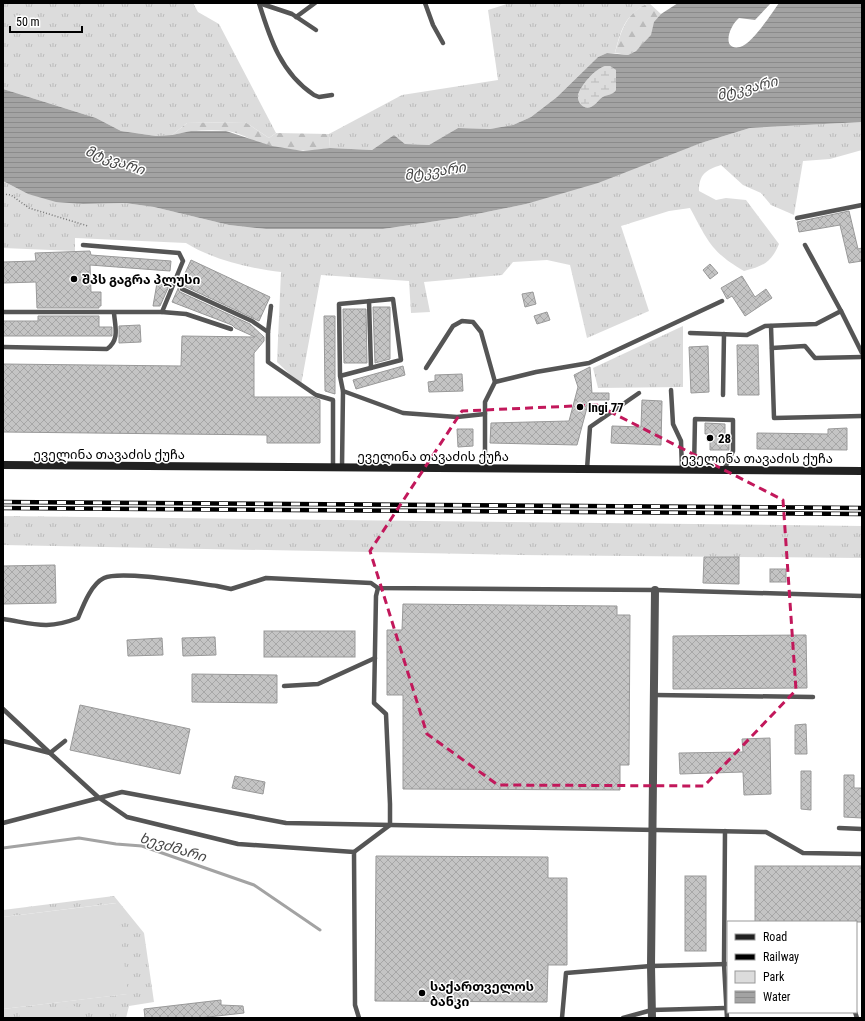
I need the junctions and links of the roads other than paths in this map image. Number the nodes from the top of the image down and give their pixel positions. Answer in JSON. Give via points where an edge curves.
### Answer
{"nodes":[{"id":1,"x":259,"y":3,"type":"edge"},
{"id":2,"x":315,"y":3,"type":"edge"},
{"id":3,"x":425,"y":3,"type":"edge"},
{"id":4,"x":296,"y":17,"type":"junction"},
{"id":5,"x":316,"y":30,"type":"dead end"},
{"id":6,"x":443,"y":43,"type":"dead end"},
{"id":7,"x":332,"y":95,"type":"dead end"},
{"id":8,"x":862,"y":205,"type":"edge"},
{"id":9,"x":797,"y":218,"type":"dead end"},
{"id":10,"x":83,"y":245,"type":"dead end"},
{"id":11,"x":805,"y":246,"type":"dead end"},
{"id":12,"x":182,"y":289,"type":"dead end"},
{"id":13,"x":369,"y":301,"type":"junction"},
{"id":14,"x":722,"y":301,"type":"dead end"},
{"id":15,"x":271,"y":306,"type":"dead end"},
{"id":16,"x":841,"y":311,"type":"junction"},
{"id":17,"x":3,"y":312,"type":"edge"},
{"id":18,"x":162,"y":312,"type":"junction"},
{"id":19,"x":114,"y":313,"type":"junction"},
{"id":20,"x":771,"y":326,"type":"junction"},
{"id":21,"x":232,"y":329,"type":"dead end"},
{"id":22,"x":268,"y":332,"type":"junction"},
{"id":23,"x":690,"y":333,"type":"dead end"},
{"id":24,"x":724,"y":334,"type":"junction"},
{"id":25,"x":3,"y":347,"type":"edge"},
{"id":26,"x":772,"y":348,"type":"junction"},
{"id":27,"x":862,"y":353,"type":"edge"},
{"id":28,"x":862,"y":357,"type":"edge"},
{"id":29,"x":371,"y":368,"type":"junction"},
{"id":30,"x":426,"y":368,"type":"dead end"},
{"id":31,"x":340,"y":376,"type":"junction"},
{"id":32,"x":495,"y":382,"type":"junction"},
{"id":33,"x":671,"y":390,"type":"dead end"},
{"id":34,"x":343,"y":391,"type":"junction"},
{"id":35,"x":639,"y":393,"type":"dead end"},
{"id":36,"x":723,"y":395,"type":"dead end"},
{"id":37,"x":485,"y":414,"type":"junction"},
{"id":38,"x":862,"y":416,"type":"edge"},
{"id":39,"x":3,"y":465,"type":"edge"},
{"id":40,"x":333,"y":467,"type":"junction"},
{"id":41,"x":342,"y":467,"type":"junction"},
{"id":42,"x":485,"y":468,"type":"junction"},
{"id":43,"x":587,"y":469,"type":"junction"},
{"id":44,"x":682,"y":470,"type":"junction"},
{"id":45,"x":694,"y":470,"type":"junction"},
{"id":46,"x":724,"y":470,"type":"junction"},
{"id":47,"x":862,"y":471,"type":"edge"},
{"id":48,"x":378,"y":588,"type":"junction"},
{"id":49,"x":655,"y":590,"type":"junction"},
{"id":50,"x":862,"y":596,"type":"edge"},
{"id":51,"x":3,"y":619,"type":"edge"},
{"id":52,"x":375,"y":658,"type":"junction"},
{"id":53,"x":284,"y":686,"type":"dead end"},
{"id":54,"x":654,"y":695,"type":"junction"},
{"id":55,"x":813,"y":697,"type":"dead end"},
{"id":56,"x":3,"y":709,"type":"edge"},
{"id":57,"x":3,"y":741,"type":"edge"},
{"id":58,"x":65,"y":741,"type":"dead end"},
{"id":59,"x":50,"y":753,"type":"junction"},
{"id":60,"x":98,"y":797,"type":"junction"},
{"id":61,"x":3,"y":823,"type":"edge"},
{"id":62,"x":390,"y":825,"type":"junction"},
{"id":63,"x":839,"y":828,"type":"dead end"},
{"id":64,"x":862,"y":829,"type":"edge"},
{"id":65,"x":653,"y":830,"type":"junction"},
{"id":66,"x":725,"y":831,"type":"junction"},
{"id":67,"x":354,"y":852,"type":"junction"},
{"id":68,"x":862,"y":854,"type":"edge"},
{"id":69,"x":726,"y":964,"type":"edge"},
{"id":70,"x":651,"y":966,"type":"junction"},
{"id":71,"x":726,"y":1008,"type":"junction"},
{"id":72,"x":652,"y":1014,"type":"edge"},
{"id":73,"x":359,"y":1018,"type":"edge"},
{"id":74,"x":562,"y":1018,"type":"edge"},
{"id":75,"x":623,"y":1018,"type":"edge"},
{"id":76,"x":727,"y":1018,"type":"edge"}],
"edges":[{"from":1,"to":4,"type":"lane"},
{"from":1,"to":7,"type":"lane","via":[[270,41],[287,70],[314,95]]},
{"from":2,"to":4,"type":"lane"},
{"from":3,"to":6,"type":"lane"},
{"from":4,"to":5,"type":"lane"},
{"from":8,"to":9,"type":"lane"},
{"from":10,"to":18,"type":"lane","via":[[179,253],[183,261]]},
{"from":11,"to":16,"type":"lane"},
{"from":12,"to":22,"type":"lane","via":[[252,321]]},
{"from":13,"to":29,"type":"lane"},
{"from":13,"to":29,"type":"lane","via":[[393,299],[401,360]]},
{"from":13,"to":31,"type":"lane","via":[[339,304]]},
{"from":14,"to":32,"type":"lane","via":[[589,363]]},
{"from":15,"to":22,"type":"lane"},
{"from":16,"to":20,"type":"lane","via":[[816,324]]},
{"from":16,"to":27,"type":"lane"},
{"from":17,"to":19,"type":"lane"},
{"from":18,"to":19,"type":"lane"},
{"from":18,"to":21,"type":"lane","via":[[186,314]]},
{"from":19,"to":25,"type":"lane","via":[[116,338],[107,349]]},
{"from":20,"to":24,"type":"lane","via":[[765,326],[747,335]]},
{"from":20,"to":26,"type":"lane"},
{"from":22,"to":40,"type":"lane","via":[[268,362],[316,395],[333,400]]},
{"from":23,"to":24,"type":"lane"},
{"from":24,"to":36,"type":"lane"},
{"from":26,"to":28,"type":"lane","via":[[805,346],[815,358]]},
{"from":26,"to":38,"type":"lane","via":[[774,418]]},
{"from":29,"to":31,"type":"lane"},
{"from":30,"to":32,"type":"lane","via":[[453,326],[462,321],[473,322],[481,332]]},
{"from":31,"to":34,"type":"lane"},
{"from":32,"to":37,"type":"lane","via":[[485,402]]},
{"from":33,"to":44,"type":"lane","via":[[673,424],[682,448]]},
{"from":34,"to":37,"type":"lane","via":[[403,413],[457,417]]},
{"from":34,"to":41,"type":"lane"},
{"from":35,"to":43,"type":"lane","via":[[590,426]]},
{"from":37,"to":42,"type":"lane"},
{"from":39,"to":40,"type":"main road","name":"ეველინა თავაძის ქუჩა"},
{"from":40,"to":41,"type":"main road","name":"ეველინა თავაძის ქუჩა"},
{"from":41,"to":42,"type":"main road","name":"ეველინა თავაძის ქუჩა"},
{"from":42,"to":43,"type":"main road","name":"ეველინა თავაძის ქუჩა"},
{"from":43,"to":44,"type":"main road","name":"ეველინა თავაძის ქუჩა"},
{"from":44,"to":45,"type":"main road","name":"ეველინა თავაძის ქუჩა"},
{"from":45,"to":46,"type":"main road","name":"ეველინა თავაძის ქუჩა"},
{"from":45,"to":46,"type":"lane","via":[[695,419],[734,420],[733,451]]},
{"from":46,"to":47,"type":"main road","name":"ეველინა თავაძის ქუჩა"},
{"from":48,"to":49,"type":"lane"},
{"from":48,"to":51,"type":"lane","via":[[371,583],[266,578],[230,589],[124,575],[104,578],[89,594],[78,618],[59,625],[44,626]]},
{"from":48,"to":52,"type":"lane"},
{"from":49,"to":50,"type":"lane"},
{"from":49,"to":54,"type":"street"},
{"from":52,"to":53,"type":"lane","via":[[318,684]]},
{"from":52,"to":62,"type":"lane","via":[[374,704],[386,714]]},
{"from":54,"to":55,"type":"lane"},
{"from":54,"to":65,"type":"street"},
{"from":56,"to":59,"type":"lane"},
{"from":57,"to":59,"type":"lane"},
{"from":58,"to":59,"type":"lane"},
{"from":59,"to":60,"type":"lane"},
{"from":60,"to":61,"type":"lane"},
{"from":60,"to":62,"type":"lane","via":[[122,792],[286,823]]},
{"from":60,"to":67,"type":"lane","via":[[127,817],[238,844]]},
{"from":62,"to":65,"type":"lane"},
{"from":62,"to":67,"type":"lane"},
{"from":63,"to":64,"type":"lane"},
{"from":65,"to":66,"type":"lane"},
{"from":65,"to":70,"type":"street"},
{"from":66,"to":68,"type":"lane","via":[[766,832],[803,853]]},
{"from":66,"to":69,"type":"lane"},
{"from":67,"to":73,"type":"lane","via":[[355,1005]]},
{"from":69,"to":70,"type":"lane"},
{"from":69,"to":71,"type":"lane"},
{"from":70,"to":72,"type":"street"},
{"from":70,"to":74,"type":"lane","via":[[566,973]]},
{"from":71,"to":72,"type":"lane"},
{"from":71,"to":76,"type":"lane"},
{"from":72,"to":75,"type":"lane"}]}
